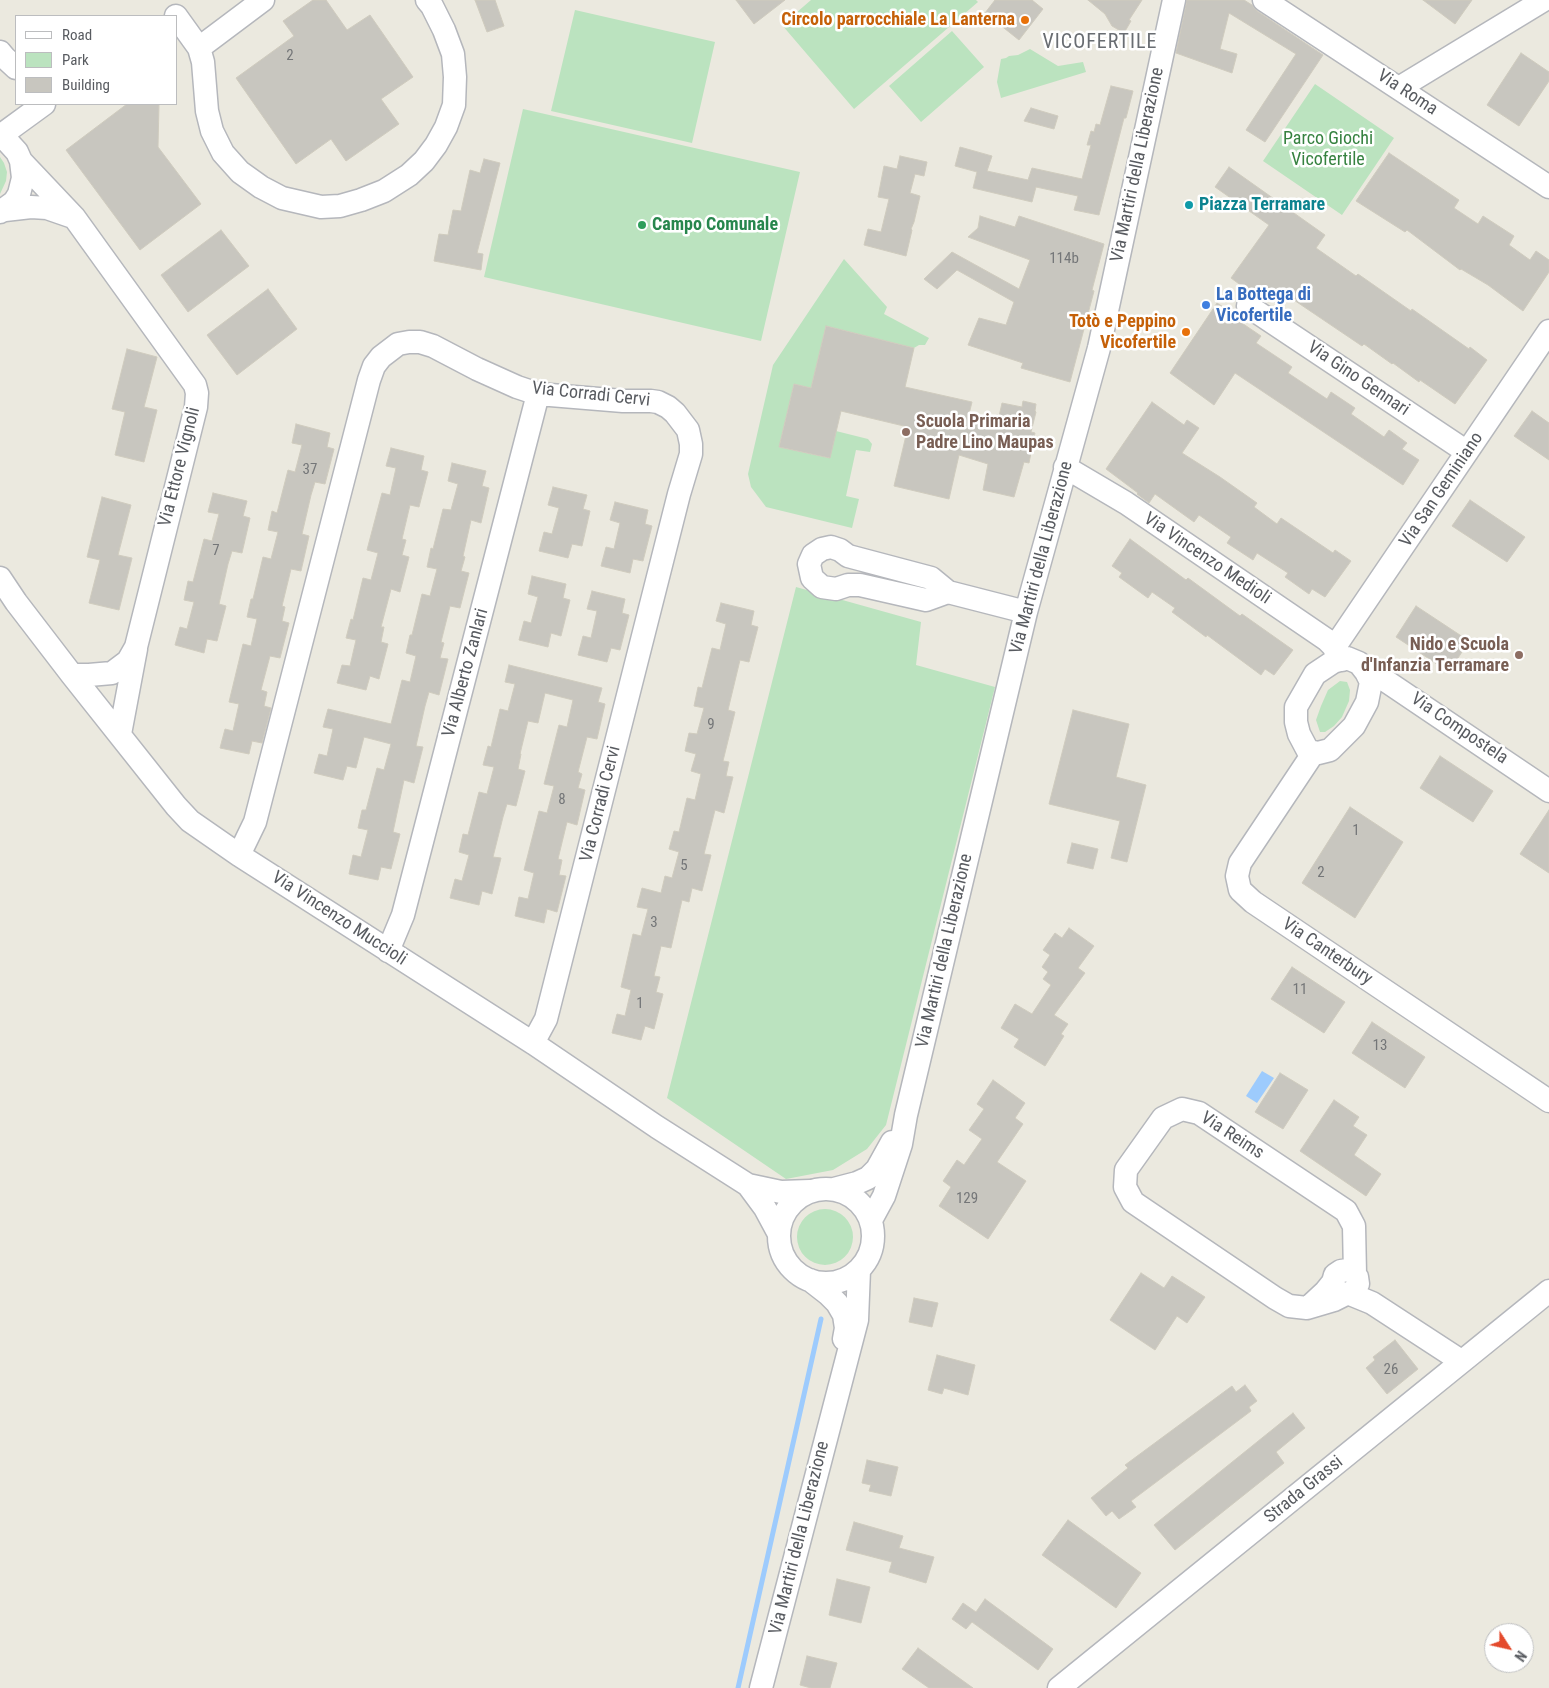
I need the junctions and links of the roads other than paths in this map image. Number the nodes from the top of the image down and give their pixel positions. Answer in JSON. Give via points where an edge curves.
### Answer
{"nodes":[{"id":1,"x":263,"y":0,"type":"edge"},
{"id":2,"x":427,"y":0,"type":"edge"},
{"id":3,"x":1174,"y":0,"type":"edge"},
{"id":4,"x":1264,"y":0,"type":"edge"},
{"id":5,"x":1544,"y":0,"type":"edge"},
{"id":6,"x":178,"y":17,"type":"edge"},
{"id":7,"x":198,"y":48,"type":"junction"},
{"id":8,"x":0,"y":52,"type":"edge"},
{"id":9,"x":15,"y":67,"type":"edge"},
{"id":10,"x":1399,"y":88,"type":"junction"},
{"id":11,"x":36,"y":109,"type":"edge"},
{"id":12,"x":0,"y":136,"type":"edge"},
{"id":13,"x":20,"y":159,"type":"junction"},
{"id":14,"x":1549,"y":187,"type":"edge"},
{"id":15,"x":2,"y":211,"type":"edge"},
{"id":16,"x":74,"y":217,"type":"junction"},
{"id":17,"x":1248,"y":306,"type":"dead end"},
{"id":18,"x":1549,"y":332,"type":"edge"},
{"id":19,"x":538,"y":394,"type":"junction"},
{"id":20,"x":1467,"y":452,"type":"junction"},
{"id":21,"x":1065,"y":467,"type":"junction"},
{"id":22,"x":0,"y":578,"type":"edge"},
{"id":23,"x":948,"y":592,"type":"junction"},
{"id":24,"x":1026,"y":612,"type":"junction"},
{"id":25,"x":136,"y":647,"type":"junction"},
{"id":26,"x":1338,"y":654,"type":"junction"},
{"id":27,"x":1366,"y":672,"type":"junction"},
{"id":28,"x":72,"y":674,"type":"junction"},
{"id":29,"x":120,"y":734,"type":"junction"},
{"id":30,"x":1314,"y":752,"type":"junction"},
{"id":31,"x":1549,"y":791,"type":"edge"},
{"id":32,"x":239,"y":855,"type":"junction"},
{"id":33,"x":388,"y":951,"type":"junction"},
{"id":34,"x":533,"y":1043,"type":"junction"},
{"id":35,"x":1549,"y":1101,"type":"edge"},
{"id":36,"x":906,"y":1115,"type":"junction"},
{"id":37,"x":748,"y":1185,"type":"junction"},
{"id":38,"x":834,"y":1189,"type":"junction"},
{"id":39,"x":810,"y":1191,"type":"junction"},
{"id":40,"x":871,"y":1220,"type":"junction"},
{"id":41,"x":778,"y":1234,"type":"junction"},
{"id":42,"x":859,"y":1270,"type":"junction"},
{"id":43,"x":810,"y":1280,"type":"junction"},
{"id":44,"x":1347,"y":1283,"type":"junction"},
{"id":45,"x":1549,"y":1291,"type":"edge"},
{"id":46,"x":1461,"y":1361,"type":"junction"},
{"id":47,"x":838,"y":1387,"type":"junction"},
{"id":48,"x":761,"y":1688,"type":"edge"},
{"id":49,"x":1059,"y":1688,"type":"edge"}],
"edges":[{"from":1,"to":7,"type":"street"},
{"from":2,"to":7,"type":"street","via":[[453,54],[454,105],[446,127],[424,161],[409,175],[384,191],[340,206],[321,207],[282,198],[240,172],[223,153],[212,131],[203,62]]},
{"from":3,"to":21,"type":"street","name":"Via Martiri della Liberazione","via":[[1099,348]]},
{"from":4,"to":10,"type":"street","name":"Via Roma"},
{"from":5,"to":10,"type":"street"},
{"from":6,"to":7,"type":"street"},
{"from":8,"to":9,"type":"street"},
{"from":10,"to":14,"type":"street","name":"Via Roma"},
{"from":11,"to":12,"type":"street"},
{"from":11,"to":13,"type":"street"},
{"from":12,"to":13,"type":"street","name":"Via Ettore Vignoli"},
{"from":13,"to":15,"type":"street","via":[[22,185],[14,202]]},
{"from":13,"to":16,"type":"street","name":"Via Ettore Vignoli"},
{"from":15,"to":16,"type":"street","via":[[47,208]]},
{"from":16,"to":25,"type":"street","name":"Via Ettore Vignoli","via":[[195,385],[197,393]]},
{"from":17,"to":20,"type":"street","name":"Via Gino Gennari"},
{"from":18,"to":20,"type":"street","name":"Via San Geminiano"},
{"from":19,"to":32,"type":"street","name":"Via Corradi Cervi","via":[[420,342],[398,344],[374,366],[256,822]]},
{"from":19,"to":33,"type":"street","name":"Via Alberto Zanlari","via":[[403,915]]},
{"from":19,"to":34,"type":"street","name":"Via Corradi Cervi","via":[[658,402],[676,413],[688,430],[691,454],[546,1019]]},
{"from":20,"to":26,"type":"street","name":"Via San Geminiano"},
{"from":21,"to":24,"type":"street","name":"Via Martiri della Liberazione"},
{"from":21,"to":26,"type":"street","name":"Via Vincenzo Medioli","via":[[1132,508],[1327,640]]},
{"from":22,"to":28,"type":"street","name":"Via Vincenzo Muccioli"},
{"from":23,"to":23,"type":"street","via":[[931,578],[848,556],[832,548],[822,549],[813,555],[809,564],[812,578],[822,587],[836,589],[860,585],[926,600]]},
{"from":23,"to":24,"type":"street"},
{"from":24,"to":36,"type":"street","name":"Via Martiri della Liberazione"},
{"from":25,"to":28,"type":"street","name":"Via Ettore Vignoli","via":[[128,661],[112,673]]},
{"from":25,"to":29,"type":"street"},
{"from":26,"to":27,"type":"street","via":[[1359,662]]},
{"from":26,"to":30,"type":"street","via":[[1333,662],[1315,674],[1296,707],[1298,734],[1308,751]]},
{"from":27,"to":30,"type":"street","via":[[1371,682],[1367,702],[1354,726],[1330,750]]},
{"from":27,"to":31,"type":"street","name":"Via Compostela","via":[[1383,678]]},
{"from":28,"to":29,"type":"street","name":"Via Vincenzo Muccioli"},
{"from":29,"to":32,"type":"street","name":"Via Vincenzo Muccioli","via":[[190,821]]},
{"from":30,"to":35,"type":"street","name":"Via Canterbury","via":[[1240,863],[1237,876],[1240,890],[1252,902]]},
{"from":32,"to":33,"type":"street","name":"Via Vincenzo Muccioli"},
{"from":33,"to":34,"type":"street","name":"Via Vincenzo Muccioli"},
{"from":34,"to":37,"type":"street","name":"Via Vincenzo Muccioli"},
{"from":36,"to":38,"type":"street","name":"Via Martiri della Liberazione","via":[[877,1169],[857,1184]]},
{"from":36,"to":40,"type":"street","name":"Via Martiri della Liberazione","via":[[892,1174]]},
{"from":37,"to":39,"type":"street","name":"Via Martiri della Liberazione","via":[[781,1192]]},
{"from":37,"to":41,"type":"street","name":"Via Martiri della Liberazione"},
{"from":38,"to":39,"type":"street","name":"Via Martiri della Liberazione"},
{"from":38,"to":40,"type":"street","name":"Via Martiri della Liberazione","via":[[857,1200]]},
{"from":39,"to":41,"type":"street","via":[[788,1208]]},
{"from":40,"to":42,"type":"street","name":"Via Martiri della Liberazione","via":[[872,1247]]},
{"from":41,"to":43,"type":"street","name":"Via Martiri della Liberazione","via":[[780,1249],[787,1262]]},
{"from":42,"to":43,"type":"street","via":[[836,1282]]},
{"from":42,"to":47,"type":"street","name":"Via Martiri della Liberazione","via":[[857,1320]]},
{"from":43,"to":47,"type":"street","name":"Via Martiri della Liberazione","via":[[828,1294],[844,1314],[846,1328]]},
{"from":44,"to":44,"type":"street","name":"Via Reims","via":[[1356,1243],[1354,1226],[1346,1211],[1199,1113],[1182,1109],[1163,1118],[1126,1170],[1125,1187],[1133,1202],[1289,1306],[1307,1308],[1325,1292]]},
{"from":44,"to":46,"type":"street"},
{"from":45,"to":46,"type":"street","name":"Strada Grassi"},
{"from":46,"to":49,"type":"street","name":"Strada Grassi"},
{"from":47,"to":48,"type":"street","name":"Via Martiri della Liberazione"}]}
